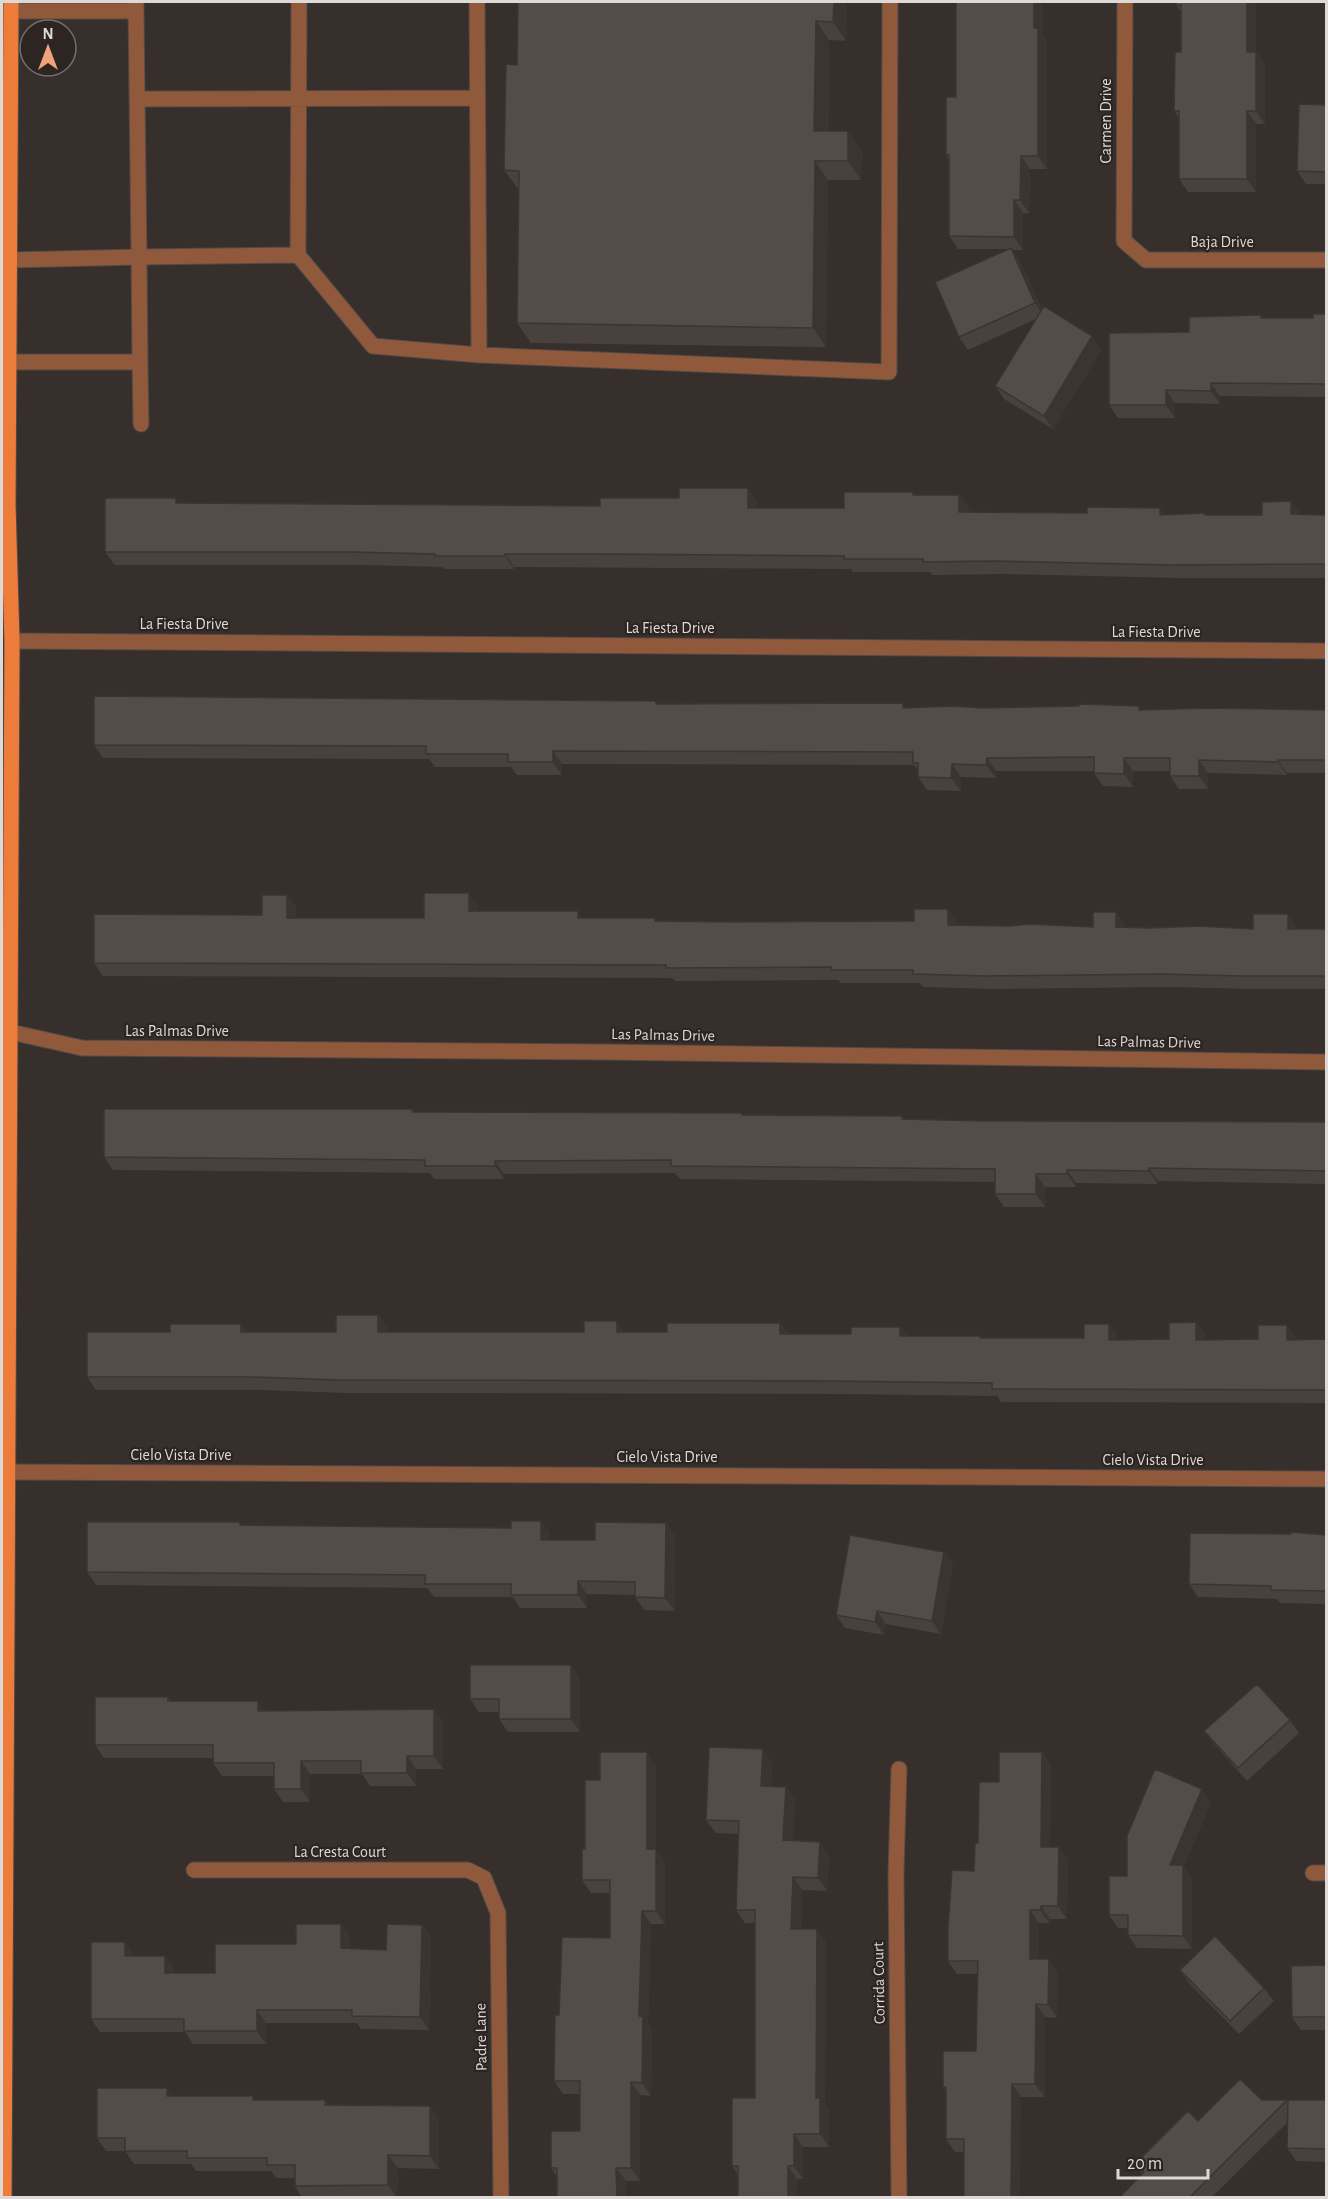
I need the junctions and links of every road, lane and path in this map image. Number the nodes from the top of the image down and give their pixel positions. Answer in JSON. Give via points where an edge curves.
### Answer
{"nodes":[{"id":1,"x":299,"y":2,"type":"edge"},
{"id":2,"x":477,"y":2,"type":"edge"},
{"id":3,"x":890,"y":2,"type":"edge"},
{"id":4,"x":1125,"y":2,"type":"edge"},
{"id":5,"x":11,"y":6,"type":"edge"},
{"id":6,"x":136,"y":6,"type":"edge"},
{"id":7,"x":298,"y":98,"type":"junction"},
{"id":8,"x":477,"y":98,"type":"junction"},
{"id":9,"x":137,"y":99,"type":"junction"},
{"id":10,"x":1124,"y":241,"type":"joint"},
{"id":11,"x":298,"y":255,"type":"junction"},
{"id":12,"x":139,"y":257,"type":"junction"},
{"id":13,"x":10,"y":260,"type":"junction"},
{"id":14,"x":1326,"y":260,"type":"edge"},
{"id":15,"x":479,"y":354,"type":"junction"},
{"id":16,"x":140,"y":362,"type":"junction"},
{"id":17,"x":9,"y":363,"type":"junction"},
{"id":18,"x":141,"y":424,"type":"dead end"},
{"id":19,"x":5,"y":458,"type":"edge"},
{"id":20,"x":5,"y":505,"type":"edge"},
{"id":21,"x":12,"y":641,"type":"junction"},
{"id":22,"x":1326,"y":651,"type":"edge"},
{"id":23,"x":5,"y":1031,"type":"edge"},
{"id":24,"x":1326,"y":1062,"type":"edge"},
{"id":25,"x":8,"y":1472,"type":"junction"},
{"id":26,"x":1326,"y":1479,"type":"edge"},
{"id":27,"x":899,"y":1769,"type":"dead end"},
{"id":28,"x":194,"y":1870,"type":"dead end"},
{"id":29,"x":484,"y":1878,"type":"joint"},
{"id":30,"x":4,"y":2198,"type":"edge"},
{"id":31,"x":501,"y":2198,"type":"edge"},
{"id":32,"x":899,"y":2198,"type":"edge"}],
"edges":[{"from":1,"to":7,"type":"street"},
{"from":2,"to":8,"type":"street"},
{"from":3,"to":15,"type":"street","via":[[889,372]]},
{"from":4,"to":10,"type":"street","name":"Carmen Drive"},
{"from":5,"to":6,"type":"street"},
{"from":5,"to":13,"type":"main road"},
{"from":6,"to":9,"type":"street"},
{"from":7,"to":8,"type":"street"},
{"from":7,"to":9,"type":"street"},
{"from":7,"to":11,"type":"street"},
{"from":8,"to":15,"type":"street"},
{"from":9,"to":12,"type":"street"},
{"from":10,"to":14,"type":"street","name":"Baja Drive","via":[[1146,260]]},
{"from":11,"to":12,"type":"street"},
{"from":11,"to":15,"type":"street","via":[[373,346]]},
{"from":12,"to":13,"type":"street"},
{"from":12,"to":16,"type":"street"},
{"from":13,"to":17,"type":"main road"},
{"from":16,"to":17,"type":"street"},
{"from":16,"to":18,"type":"street"},
{"from":17,"to":19,"type":"main road"},
{"from":19,"to":20,"type":"main road"},
{"from":20,"to":21,"type":"main road"},
{"from":21,"to":22,"type":"street","name":"La Fiesta Drive"},
{"from":21,"to":23,"type":"main road"},
{"from":23,"to":24,"type":"street","name":"Las Palmas Drive","via":[[82,1048]]},
{"from":23,"to":25,"type":"main road"},
{"from":25,"to":26,"type":"street","name":"Cielo Vista Drive"},
{"from":25,"to":30,"type":"main road"},
{"from":27,"to":32,"type":"street","name":"Corrida Court"},
{"from":28,"to":29,"type":"street","name":"La Cresta Court","via":[[468,1870]]},
{"from":29,"to":31,"type":"street","name":"Padre Lane","via":[[498,1913]]}]}
